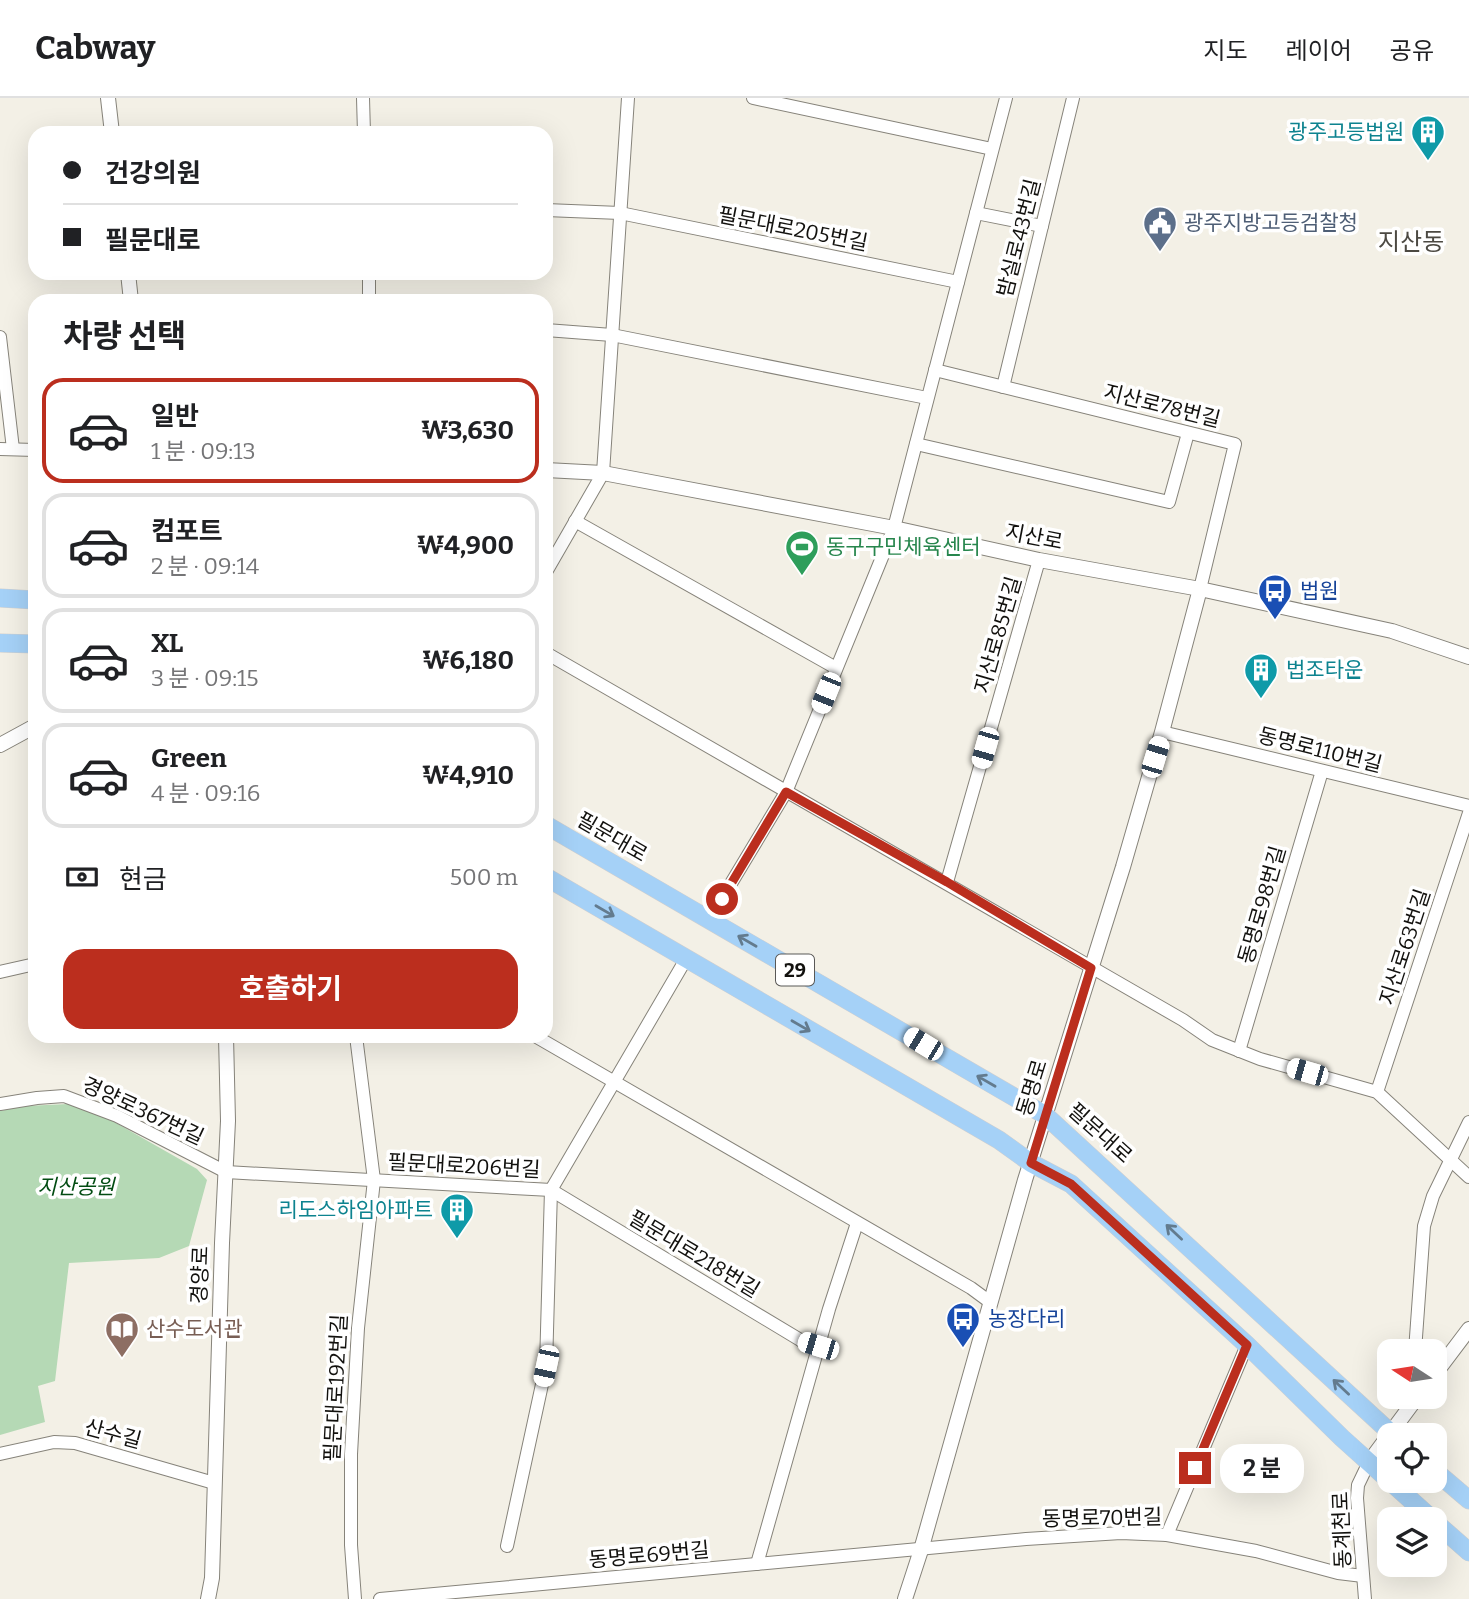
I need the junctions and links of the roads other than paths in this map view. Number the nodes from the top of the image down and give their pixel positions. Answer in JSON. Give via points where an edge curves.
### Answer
{"nodes":[{"id":1,"x":108,"y":98,"type":"edge"},
{"id":2,"x":363,"y":98,"type":"edge"},
{"id":3,"x":628,"y":98,"type":"edge"},
{"id":4,"x":753,"y":98,"type":"edge"},
{"id":5,"x":1006,"y":98,"type":"edge"},
{"id":6,"x":1073,"y":98,"type":"edge"},
{"id":7,"x":111,"y":126,"type":"edge"},
{"id":8,"x":364,"y":126,"type":"edge"},
{"id":9,"x":992,"y":149,"type":"junction"},
{"id":10,"x":553,"y":210,"type":"edge"},
{"id":11,"x":976,"y":213,"type":"junction"},
{"id":12,"x":620,"y":214,"type":"junction"},
{"id":13,"x":1042,"y":226,"type":"junction"},
{"id":14,"x":958,"y":282,"type":"junction"},
{"id":15,"x":553,"y":331,"type":"edge"},
{"id":16,"x":612,"y":335,"type":"junction"},
{"id":17,"x":0,"y":337,"type":"edge"},
{"id":18,"x":935,"y":370,"type":"junction"},
{"id":19,"x":1003,"y":387,"type":"junction"},
{"id":20,"x":927,"y":398,"type":"junction"},
{"id":21,"x":1188,"y":433,"type":"junction"},
{"id":22,"x":916,"y":444,"type":"junction"},
{"id":23,"x":6,"y":449,"type":"edge"},
{"id":24,"x":28,"y":450,"type":"edge"},
{"id":25,"x":553,"y":470,"type":"edge"},
{"id":26,"x":603,"y":473,"type":"junction"},
{"id":27,"x":575,"y":521,"type":"junction"},
{"id":28,"x":894,"y":528,"type":"junction"},
{"id":29,"x":553,"y":560,"type":"edge"},
{"id":30,"x":1039,"y":560,"type":"junction"},
{"id":31,"x":1200,"y":589,"type":"junction"},
{"id":32,"x":0,"y":598,"type":"edge"},
{"id":33,"x":28,"y":600,"type":"edge"},
{"id":34,"x":0,"y":643,"type":"edge"},
{"id":35,"x":28,"y":644,"type":"edge"},
{"id":36,"x":553,"y":657,"type":"edge"},
{"id":37,"x":1469,"y":657,"type":"edge"},
{"id":38,"x":836,"y":668,"type":"junction"},
{"id":39,"x":28,"y":730,"type":"edge"},
{"id":40,"x":1162,"y":732,"type":"junction"},
{"id":41,"x":0,"y":745,"type":"edge"},
{"id":42,"x":1322,"y":771,"type":"junction"},
{"id":43,"x":786,"y":792,"type":"junction"},
{"id":44,"x":1469,"y":806,"type":"edge"},
{"id":45,"x":1469,"y":813,"type":"edge"},
{"id":46,"x":553,"y":829,"type":"edge"},
{"id":47,"x":553,"y":881,"type":"edge"},
{"id":48,"x":947,"y":882,"type":"junction"},
{"id":49,"x":709,"y":920,"type":"junction"},
{"id":50,"x":686,"y":959,"type":"junction"},
{"id":51,"x":28,"y":966,"type":"edge"},
{"id":52,"x":1091,"y":968,"type":"junction"},
{"id":53,"x":0,"y":972,"type":"edge"},
{"id":54,"x":226,"y":1043,"type":"edge"},
{"id":55,"x":357,"y":1043,"type":"edge"},
{"id":56,"x":548,"y":1043,"type":"edge"},
{"id":57,"x":1239,"y":1051,"type":"junction"},
{"id":58,"x":614,"y":1082,"type":"junction"},
{"id":59,"x":1377,"y":1092,"type":"junction"},
{"id":60,"x":0,"y":1104,"type":"edge"},
{"id":61,"x":1045,"y":1115,"type":"junction"},
{"id":62,"x":1469,"y":1122,"type":"edge"},
{"id":63,"x":1452,"y":1160,"type":"junction"},
{"id":64,"x":1031,"y":1163,"type":"junction"},
{"id":65,"x":226,"y":1172,"type":"junction"},
{"id":66,"x":1469,"y":1177,"type":"edge"},
{"id":67,"x":374,"y":1180,"type":"junction"},
{"id":68,"x":551,"y":1191,"type":"junction"},
{"id":69,"x":858,"y":1223,"type":"junction"},
{"id":70,"x":990,"y":1302,"type":"junction"},
{"id":71,"x":1469,"y":1329,"type":"edge"},
{"id":72,"x":1416,"y":1339,"type":"edge"},
{"id":73,"x":1247,"y":1345,"type":"junction"},
{"id":74,"x":818,"y":1346,"type":"junction"},
{"id":75,"x":1447,"y":1358,"type":"edge"},
{"id":76,"x":1380,"y":1423,"type":"edge"},
{"id":77,"x":1377,"y":1452,"type":"edge"},
{"id":78,"x":0,"y":1454,"type":"edge"},
{"id":79,"x":1368,"y":1462,"type":"junction"},
{"id":80,"x":1447,"y":1481,"type":"edge"},
{"id":81,"x":214,"y":1483,"type":"junction"},
{"id":82,"x":1469,"y":1500,"type":"edge"},
{"id":83,"x":1418,"y":1507,"type":"edge"},
{"id":84,"x":1447,"y":1532,"type":"edge"},
{"id":85,"x":1167,"y":1535,"type":"junction"},
{"id":86,"x":507,"y":1546,"type":"dead end"},
{"id":87,"x":921,"y":1550,"type":"junction"},
{"id":88,"x":1469,"y":1552,"type":"edge"},
{"id":89,"x":757,"y":1564,"type":"junction"},
{"id":90,"x":1363,"y":1576,"type":"junction"},
{"id":91,"x":208,"y":1599,"type":"edge"},
{"id":92,"x":355,"y":1599,"type":"edge"},
{"id":93,"x":380,"y":1599,"type":"edge"},
{"id":94,"x":905,"y":1599,"type":"edge"},
{"id":95,"x":1365,"y":1599,"type":"edge"}],
"edges":[{"from":1,"to":7,"type":"street"},
{"from":2,"to":8,"type":"street"},
{"from":3,"to":12,"type":"street"},
{"from":4,"to":9,"type":"street"},
{"from":5,"to":9,"type":"street"},
{"from":6,"to":13,"type":"street","name":"밤실로43번길"},
{"from":9,"to":11,"type":"street"},
{"from":10,"to":12,"type":"street","name":"필문대로205번길"},
{"from":11,"to":13,"type":"street"},
{"from":11,"to":14,"type":"street"},
{"from":12,"to":14,"type":"street","name":"필문대로205번길"},
{"from":12,"to":16,"type":"street"},
{"from":13,"to":19,"type":"street","name":"밤실로43번길"},
{"from":14,"to":18,"type":"street"},
{"from":15,"to":16,"type":"street"},
{"from":16,"to":20,"type":"street"},
{"from":16,"to":26,"type":"street"},
{"from":17,"to":23,"type":"street"},
{"from":18,"to":19,"type":"street","name":"지산로78번길"},
{"from":18,"to":20,"type":"street"},
{"from":19,"to":21,"type":"street","name":"지산로78번길"},
{"from":20,"to":22,"type":"street"},
{"from":21,"to":22,"type":"street","via":[[1168,502]]},
{"from":21,"to":31,"type":"street","name":"지산로78번길","via":[[1235,444]]},
{"from":22,"to":28,"type":"street"},
{"from":23,"to":24,"type":"street"},
{"from":25,"to":26,"type":"street","name":"지산로"},
{"from":26,"to":27,"type":"street"},
{"from":26,"to":28,"type":"street","name":"지산로"},
{"from":27,"to":29,"type":"street"},
{"from":27,"to":38,"type":"street"},
{"from":28,"to":30,"type":"street","name":"지산로"},
{"from":28,"to":38,"type":"street"},
{"from":30,"to":31,"type":"street","name":"지산로"},
{"from":30,"to":48,"type":"street","name":"지산로85번길"},
{"from":31,"to":37,"type":"street","name":"지산로","via":[[1392,631]]},
{"from":31,"to":40,"type":"street","name":"동명로"},
{"from":32,"to":33,"type":"main road"},
{"from":34,"to":35,"type":"main road"},
{"from":36,"to":43,"type":"street"},
{"from":38,"to":43,"type":"street"},
{"from":39,"to":41,"type":"street"},
{"from":40,"to":42,"type":"street","name":"동명로110번길"},
{"from":40,"to":52,"type":"street","name":"동명로"},
{"from":42,"to":44,"type":"street","name":"동명로110번길"},
{"from":42,"to":57,"type":"street","name":"동명로98번길"},
{"from":43,"to":48,"type":"street"},
{"from":43,"to":49,"type":"street"},
{"from":45,"to":59,"type":"street","name":"지산로63번길"},
{"from":46,"to":49,"type":"main road","name":"필문대로","number":"29"},
{"from":47,"to":50,"type":"main road","number":"29","one_way":true},
{"from":48,"to":52,"type":"street"},
{"from":61,"to":49,"type":"main road","name":"필문대로","number":"29","one_way":true},
{"from":50,"to":58,"type":"street","name":"필문대로206번길"},
{"from":50,"to":64,"type":"main road","number":"29","one_way":true,"via":[[999,1140]]},
{"from":51,"to":53,"type":"street"},
{"from":52,"to":57,"type":"street","via":[[1212,1040]]},
{"from":52,"to":61,"type":"street","name":"동명로"},
{"from":54,"to":65,"type":"street","name":"경양로"},
{"from":55,"to":67,"type":"street","name":"필문대로192번길"},
{"from":56,"to":58,"type":"street"},
{"from":57,"to":59,"type":"street"},
{"from":58,"to":68,"type":"street","name":"필문대로206번길"},
{"from":58,"to":69,"type":"street"},
{"from":59,"to":63,"type":"street"},
{"from":60,"to":65,"type":"street","name":"경양로367번길","via":[[64,1096],[117,1116]]},
{"from":61,"to":64,"type":"street","name":"동명로"},
{"from":76,"to":61,"type":"main road","name":"필문대로","number":"29","one_way":true},
{"from":62,"to":63,"type":"street"},
{"from":63,"to":66,"type":"street"},
{"from":63,"to":72,"type":"street","via":[[1424,1226]]},
{"from":64,"to":70,"type":"street","name":"동명로"},
{"from":64,"to":73,"type":"main road","number":"29","via":[[1071,1184]]},
{"from":65,"to":67,"type":"street"},
{"from":65,"to":81,"type":"street","name":"경양로"},
{"from":67,"to":68,"type":"street","name":"필문대로206번길"},
{"from":67,"to":92,"type":"street","name":"필문대로192번길","via":[[358,1328],[351,1454]]},
{"from":68,"to":74,"type":"street","name":"필문대로218번길","via":[[802,1341]]},
{"from":68,"to":86,"type":"street","name":"필문대로206번길","via":[[546,1366]]},
{"from":69,"to":70,"type":"street"},
{"from":69,"to":74,"type":"street"},
{"from":70,"to":87,"type":"street","name":"동명로"},
{"from":71,"to":75,"type":"street"},
{"from":73,"to":79,"type":"main road","number":"29"},
{"from":73,"to":85,"type":"street"},
{"from":74,"to":89,"type":"street"},
{"from":77,"to":79,"type":"street"},
{"from":78,"to":81,"type":"street","name":"산수길","via":[[54,1442],[75,1443]]},
{"from":79,"to":83,"type":"main road","number":"29"},
{"from":79,"to":90,"type":"street","name":"동계천로","via":[[1357,1498]]},
{"from":80,"to":82,"type":"main road"},
{"from":81,"to":91,"type":"street","name":"경양로"},
{"from":84,"to":88,"type":"main road","number":"29"},
{"from":85,"to":87,"type":"street","name":"동명로70번길","via":[[1121,1533]]},
{"from":85,"to":90,"type":"street","name":"동명로70번길","via":[[1256,1550]]},
{"from":87,"to":89,"type":"street","name":"동명로69번길"},
{"from":87,"to":94,"type":"street","name":"동명로"},
{"from":89,"to":93,"type":"street","name":"동명로69번길"},
{"from":90,"to":95,"type":"street","name":"동계천로"}]}
